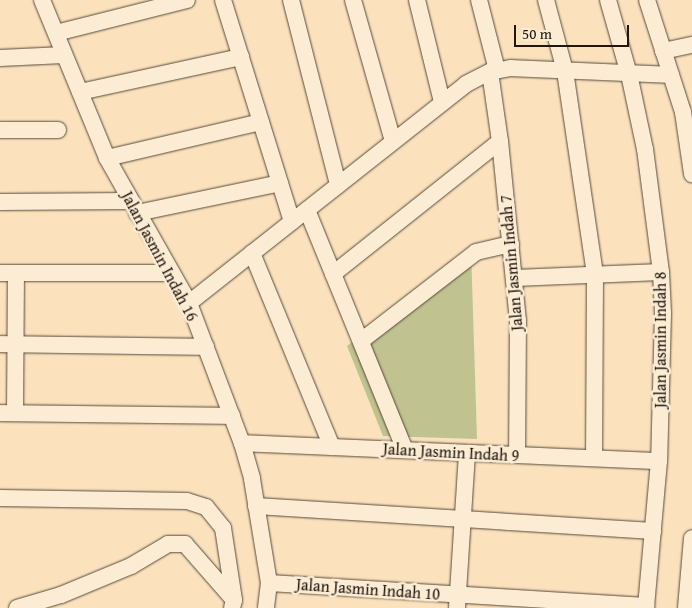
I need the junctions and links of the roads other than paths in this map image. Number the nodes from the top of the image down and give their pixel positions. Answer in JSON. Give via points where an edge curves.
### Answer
{"nodes":[{"id":1,"x":42,"y":0,"type":"edge"},
{"id":2,"x":187,"y":0,"type":"edge"},
{"id":3,"x":223,"y":0,"type":"edge"},
{"id":4,"x":291,"y":0,"type":"edge"},
{"id":5,"x":353,"y":0,"type":"edge"},
{"id":6,"x":417,"y":0,"type":"edge"},
{"id":7,"x":479,"y":0,"type":"edge"},
{"id":8,"x":546,"y":0,"type":"edge"},
{"id":9,"x":608,"y":0,"type":"edge"},
{"id":10,"x":647,"y":0,"type":"edge"},
{"id":11,"x":56,"y":33,"type":"junction"},
{"id":12,"x":692,"y":45,"type":"edge"},
{"id":13,"x":663,"y":51,"type":"junction"},
{"id":14,"x":64,"y":55,"type":"junction"},
{"id":15,"x":241,"y":57,"type":"junction"},
{"id":16,"x":0,"y":58,"type":"edge"},
{"id":17,"x":493,"y":71,"type":"junction"},
{"id":18,"x":564,"y":71,"type":"junction"},
{"id":19,"x":629,"y":74,"type":"junction"},
{"id":20,"x":671,"y":75,"type":"junction"},
{"id":21,"x":80,"y":92,"type":"junction"},
{"id":22,"x":442,"y":102,"type":"junction"},
{"id":23,"x":687,"y":111,"type":"edge"},
{"id":24,"x":261,"y":122,"type":"junction"},
{"id":25,"x":0,"y":130,"type":"edge"},
{"id":26,"x":58,"y":130,"type":"dead end"},
{"id":27,"x":500,"y":140,"type":"junction"},
{"id":28,"x":393,"y":141,"type":"junction"},
{"id":29,"x":107,"y":158,"type":"junction"},
{"id":30,"x":692,"y":174,"type":"edge"},
{"id":31,"x":280,"y":183,"type":"junction"},
{"id":32,"x":338,"y":185,"type":"junction"},
{"id":33,"x":0,"y":202,"type":"edge"},
{"id":34,"x":133,"y":207,"type":"junction"},
{"id":35,"x":307,"y":210,"type":"junction"},
{"id":36,"x":292,"y":221,"type":"junction"},
{"id":37,"x":511,"y":244,"type":"junction"},
{"id":38,"x":252,"y":253,"type":"junction"},
{"id":39,"x":661,"y":272,"type":"junction"},
{"id":40,"x":8,"y":273,"type":"edge"},
{"id":41,"x":171,"y":273,"type":"junction"},
{"id":42,"x":333,"y":274,"type":"junction"},
{"id":43,"x":595,"y":275,"type":"junction"},
{"id":44,"x":515,"y":278,"type":"junction"},
{"id":45,"x":189,"y":303,"type":"junction"},
{"id":46,"x":361,"y":341,"type":"junction"},
{"id":47,"x":8,"y":344,"type":"edge"},
{"id":48,"x":206,"y":347,"type":"junction"},
{"id":49,"x":7,"y":413,"type":"edge"},
{"id":50,"x":232,"y":416,"type":"junction"},
{"id":51,"x":242,"y":443,"type":"junction"},
{"id":52,"x":332,"y":447,"type":"junction"},
{"id":53,"x":405,"y":450,"type":"junction"},
{"id":54,"x":467,"y":453,"type":"junction"},
{"id":55,"x":517,"y":455,"type":"junction"},
{"id":56,"x":594,"y":458,"type":"junction"},
{"id":57,"x":659,"y":462,"type":"junction"},
{"id":58,"x":0,"y":498,"type":"edge"},
{"id":59,"x":256,"y":506,"type":"junction"},
{"id":60,"x":463,"y":519,"type":"junction"},
{"id":61,"x":653,"y":531,"type":"junction"},
{"id":62,"x":692,"y":538,"type":"edge"},
{"id":63,"x":269,"y":583,"type":"junction"},
{"id":64,"x":457,"y":601,"type":"edge"},
{"id":65,"x":233,"y":604,"type":"edge"},
{"id":66,"x":35,"y":606,"type":"edge"},
{"id":67,"x":646,"y":607,"type":"edge"},
{"id":68,"x":17,"y":608,"type":"edge"},
{"id":69,"x":266,"y":608,"type":"edge"},
{"id":70,"x":686,"y":608,"type":"edge"}],
"edges":[{"from":1,"to":11,"type":"street","name":"Jalan Jasmin Indah 16"},
{"from":2,"to":11,"type":"street"},
{"from":3,"to":15,"type":"street"},
{"from":4,"to":32,"type":"street"},
{"from":5,"to":28,"type":"street"},
{"from":6,"to":22,"type":"street"},
{"from":7,"to":17,"type":"street","name":"Jalan Jasmin Indah 7"},
{"from":8,"to":18,"type":"street"},
{"from":9,"to":19,"type":"street","name":"Jalan Jasmin Indah 8"},
{"from":10,"to":13,"type":"street"},
{"from":11,"to":14,"type":"street","name":"Jalan Jasmin Indah 16"},
{"from":12,"to":13,"type":"street"},
{"from":13,"to":20,"type":"street"},
{"from":14,"to":16,"type":"street"},
{"from":14,"to":21,"type":"street","name":"Jalan Jasmin Indah 16"},
{"from":15,"to":21,"type":"street"},
{"from":15,"to":24,"type":"street"},
{"from":17,"to":18,"type":"street","via":[[511,68]]},
{"from":17,"to":22,"type":"street","via":[[466,84]]},
{"from":17,"to":27,"type":"street","name":"Jalan Jasmin Indah 7"},
{"from":18,"to":19,"type":"street"},
{"from":18,"to":43,"type":"street"},
{"from":19,"to":20,"type":"street"},
{"from":19,"to":39,"type":"street","name":"Jalan Jasmin Indah 8","via":[[645,149]]},
{"from":20,"to":23,"type":"street"},
{"from":21,"to":29,"type":"street","name":"Jalan Jasmin Indah 16"},
{"from":22,"to":28,"type":"street"},
{"from":23,"to":30,"type":"street"},
{"from":24,"to":29,"type":"street"},
{"from":24,"to":31,"type":"street"},
{"from":25,"to":26,"type":"street"},
{"from":27,"to":37,"type":"street","name":"Jalan Jasmin Indah 7"},
{"from":27,"to":42,"type":"street"},
{"from":28,"to":32,"type":"street"},
{"from":29,"to":34,"type":"street","name":"Jalan Jasmin Indah 16"},
{"from":31,"to":34,"type":"street"},
{"from":31,"to":36,"type":"street"},
{"from":32,"to":35,"type":"street"},
{"from":33,"to":34,"type":"street"},
{"from":34,"to":41,"type":"street","name":"Jalan Jasmin Indah 16"},
{"from":35,"to":36,"type":"street"},
{"from":35,"to":42,"type":"street"},
{"from":36,"to":38,"type":"street"},
{"from":37,"to":44,"type":"street","name":"Jalan Jasmin Indah 7"},
{"from":37,"to":46,"type":"street","via":[[476,252]]},
{"from":38,"to":45,"type":"street"},
{"from":38,"to":52,"type":"street"},
{"from":39,"to":43,"type":"street"},
{"from":39,"to":57,"type":"street","name":"Jalan Jasmin Indah 8"},
{"from":40,"to":41,"type":"street"},
{"from":40,"to":47,"type":"street"},
{"from":41,"to":45,"type":"street","name":"Jalan Jasmin Indah 16"},
{"from":42,"to":46,"type":"street"},
{"from":43,"to":44,"type":"street"},
{"from":43,"to":56,"type":"street"},
{"from":44,"to":55,"type":"street","name":"Jalan Jasmin Indah 7","via":[[518,320]]},
{"from":45,"to":48,"type":"street","name":"Jalan Jasmin Indah 16"},
{"from":46,"to":53,"type":"street"},
{"from":47,"to":48,"type":"street"},
{"from":47,"to":49,"type":"street"},
{"from":48,"to":50,"type":"street","name":"Jalan Jasmin Indah 16"},
{"from":49,"to":50,"type":"street"},
{"from":50,"to":51,"type":"street","name":"Jalan Jasmin Indah 16"},
{"from":51,"to":52,"type":"street","name":"Jalan Jasmin Indah 9"},
{"from":51,"to":59,"type":"street","name":"Jalan Jasmin Indah 16"},
{"from":52,"to":53,"type":"street","name":"Jalan Jasmin Indah 9"},
{"from":53,"to":54,"type":"street","name":"Jalan Jasmin Indah 9"},
{"from":54,"to":55,"type":"street","name":"Jalan Jasmin Indah 9"},
{"from":54,"to":60,"type":"street"},
{"from":55,"to":56,"type":"street","name":"Jalan Jasmin Indah 9"},
{"from":56,"to":57,"type":"street","name":"Jalan Jasmin Indah 9"},
{"from":57,"to":61,"type":"street","name":"Jalan Jasmin Indah 8"},
{"from":58,"to":65,"type":"street","via":[[187,502],[206,507],[223,528]]},
{"from":59,"to":60,"type":"street"},
{"from":59,"to":63,"type":"street","name":"Jalan Jasmin Indah 16"},
{"from":60,"to":61,"type":"street"},
{"from":60,"to":64,"type":"street"},
{"from":61,"to":67,"type":"street","name":"Jalan Jasmin Indah 8"},
{"from":62,"to":70,"type":"street"},
{"from":63,"to":64,"type":"street","name":"Jalan Jasmin Indah 10"},
{"from":63,"to":69,"type":"street","name":"Jalan Jasmin Indah 16"},
{"from":64,"to":67,"type":"street","name":"Jalan Jasmin Indah 10"},
{"from":65,"to":66,"type":"street","via":[[185,544],[168,544],[131,566]]},
{"from":66,"to":68,"type":"street"}]}
